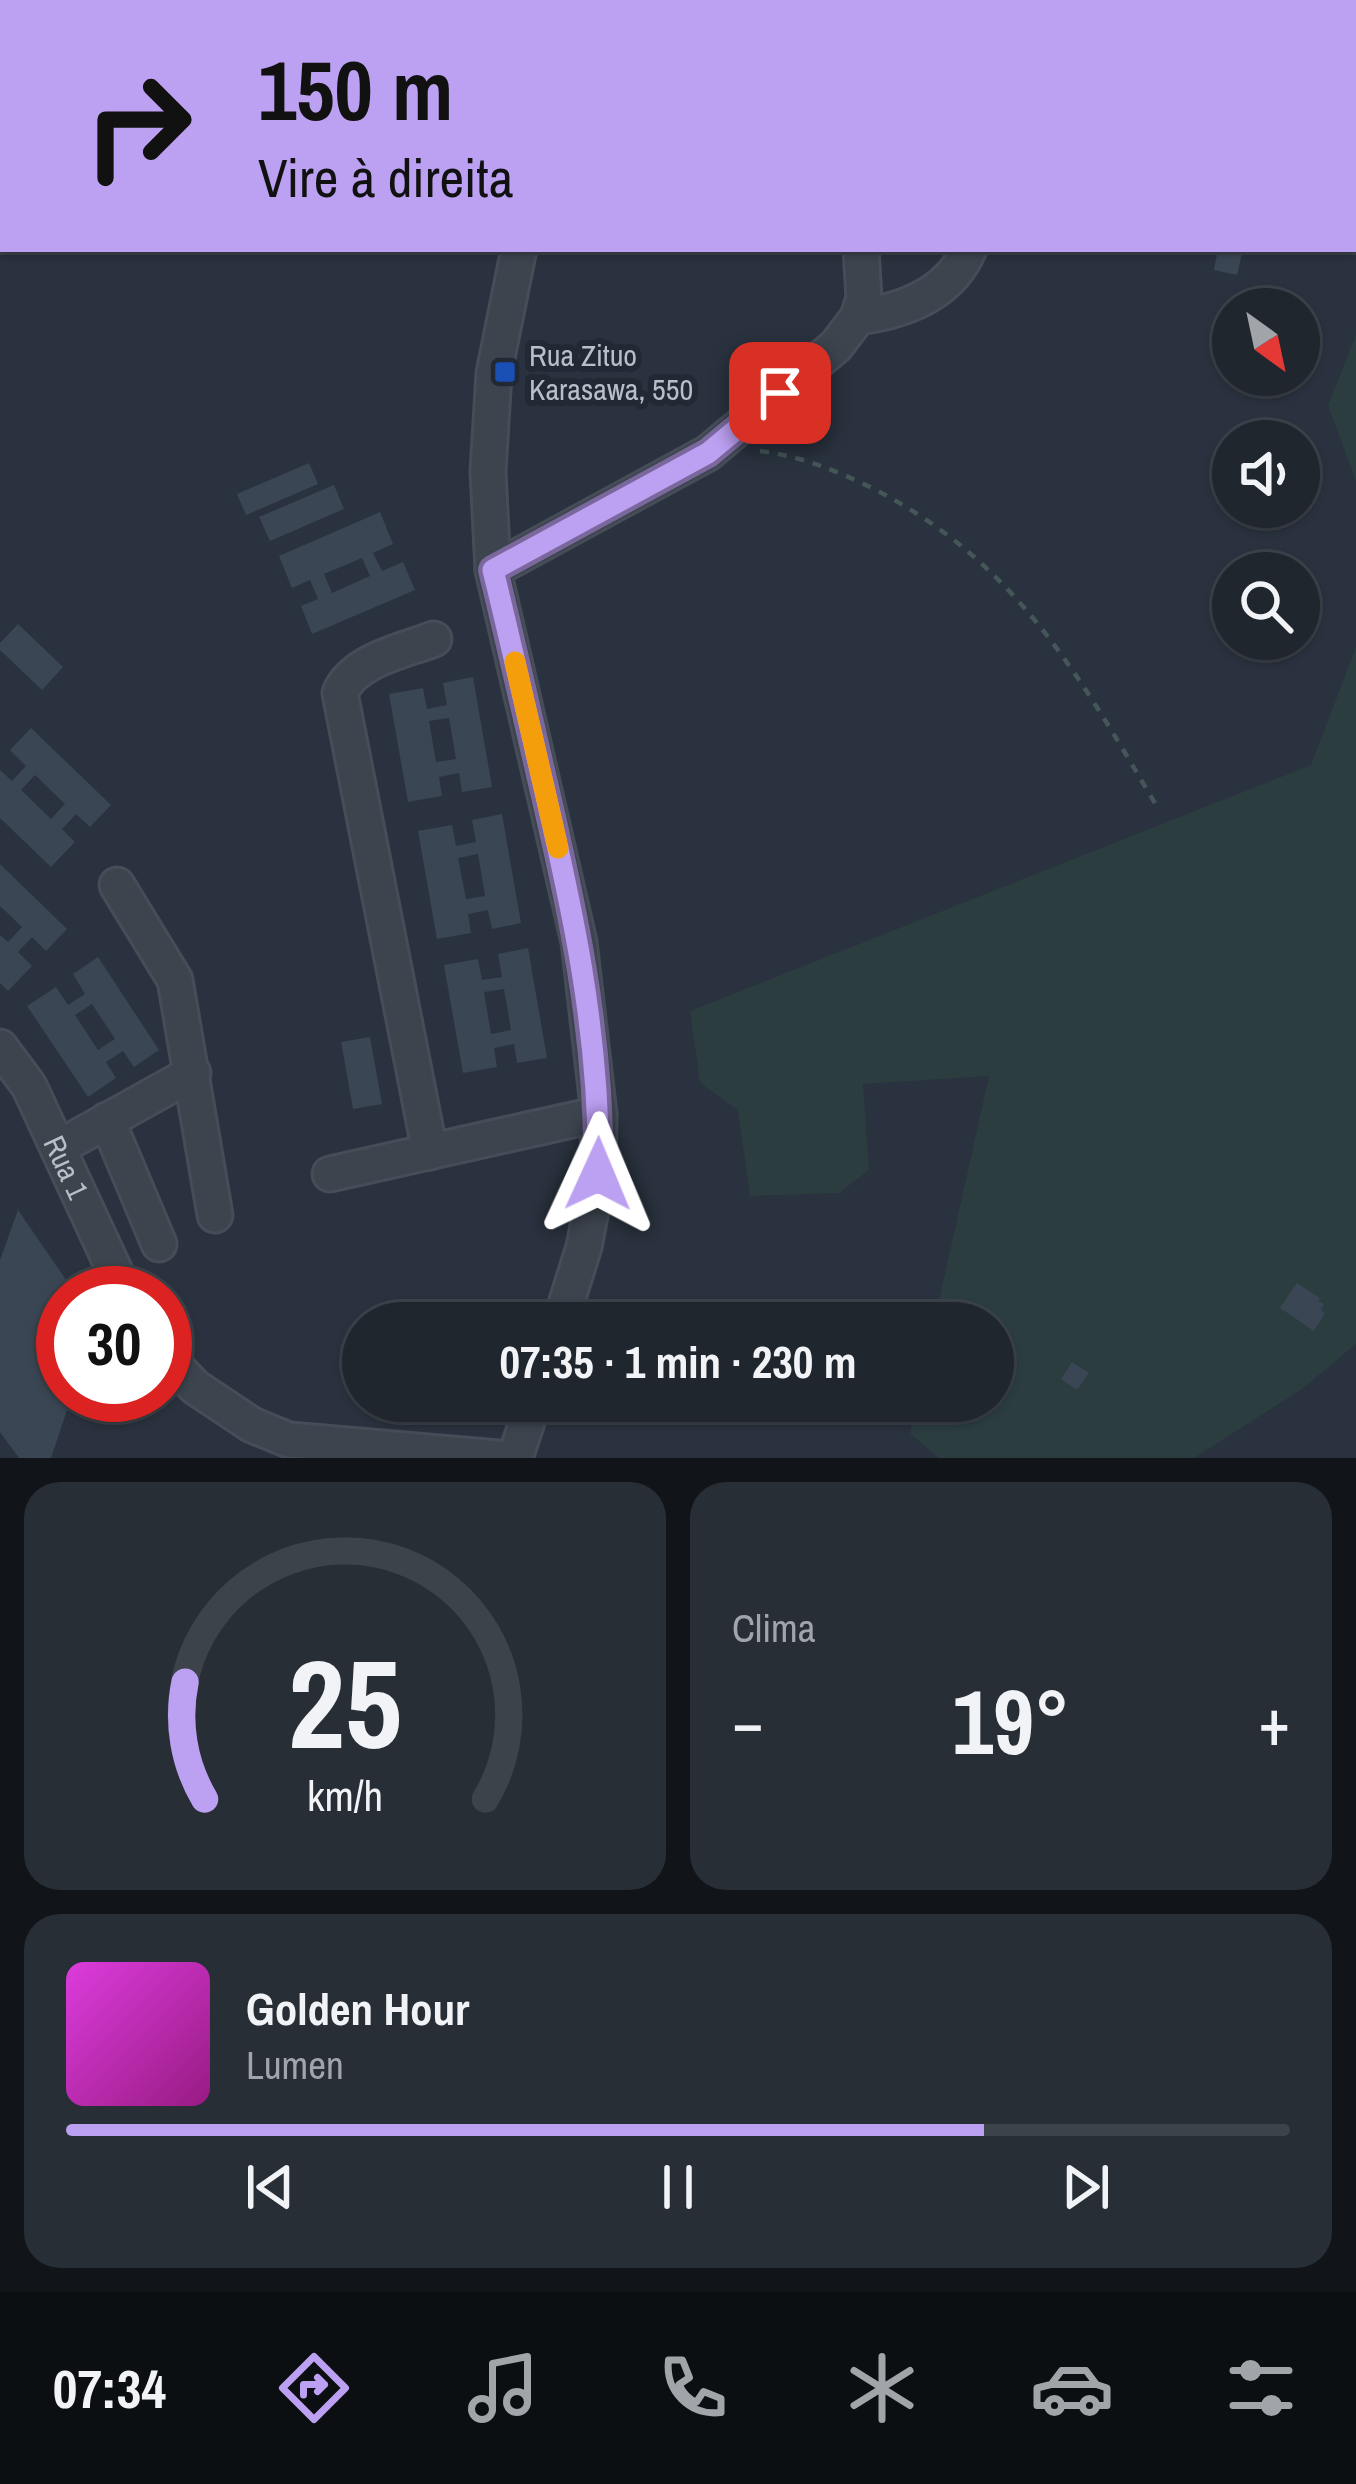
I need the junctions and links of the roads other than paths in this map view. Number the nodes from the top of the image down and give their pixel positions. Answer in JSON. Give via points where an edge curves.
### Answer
{"nodes":[{"id":1,"x":518,"y":252,"type":"edge"},
{"id":2,"x":861,"y":252,"type":"edge"},
{"id":3,"x":967,"y":252,"type":"edge"},
{"id":4,"x":859,"y":317,"type":"junction"},
{"id":5,"x":493,"y":570,"type":"junction"},
{"id":6,"x":434,"y":639,"type":"dead end"},
{"id":7,"x":117,"y":885,"type":"dead end"},
{"id":8,"x":0,"y":1047,"type":"edge"},
{"id":9,"x":193,"y":1073,"type":"junction"},
{"id":10,"x":599,"y":1114,"type":"junction"},
{"id":11,"x":107,"y":1120,"type":"junction"},
{"id":12,"x":58,"y":1148,"type":"junction"},
{"id":13,"x":430,"y":1152,"type":"junction"},
{"id":14,"x":330,"y":1174,"type":"dead end"},
{"id":15,"x":215,"y":1215,"type":"dead end"},
{"id":16,"x":159,"y":1244,"type":"dead end"},
{"id":17,"x":113,"y":1266,"type":"edge"},
{"id":18,"x":567,"y":1302,"type":"edge"},
{"id":19,"x":192,"y":1384,"type":"edge"},
{"id":20,"x":527,"y":1422,"type":"edge"},
{"id":21,"x":498,"y":1458,"type":"edge"},
{"id":22,"x":515,"y":1458,"type":"edge"}],
"edges":[{"from":1,"to":5,"type":"street","via":[[494,374]]},
{"from":2,"to":4,"type":"street"},
{"from":3,"to":4,"type":"street","via":[[927,297]]},
{"from":4,"to":5,"type":"street","via":[[836,346],[708,453]]},
{"from":5,"to":10,"type":"street","via":[[579,942]]},
{"from":6,"to":13,"type":"street","via":[[358,671],[340,693]]},
{"from":7,"to":9,"type":"street","via":[[175,980]]},
{"from":8,"to":12,"type":"street","name":"Rua 1"},
{"from":9,"to":11,"type":"street"},
{"from":9,"to":15,"type":"street"},
{"from":10,"to":13,"type":"street"},
{"from":10,"to":18,"type":"street","via":[[598,1174]]},
{"from":11,"to":12,"type":"street"},
{"from":11,"to":16,"type":"street"},
{"from":12,"to":17,"type":"street","name":"Rua 1"},
{"from":13,"to":14,"type":"street"},
{"from":19,"to":21,"type":"street","via":[[289,1440]]},
{"from":20,"to":22,"type":"street"}]}
